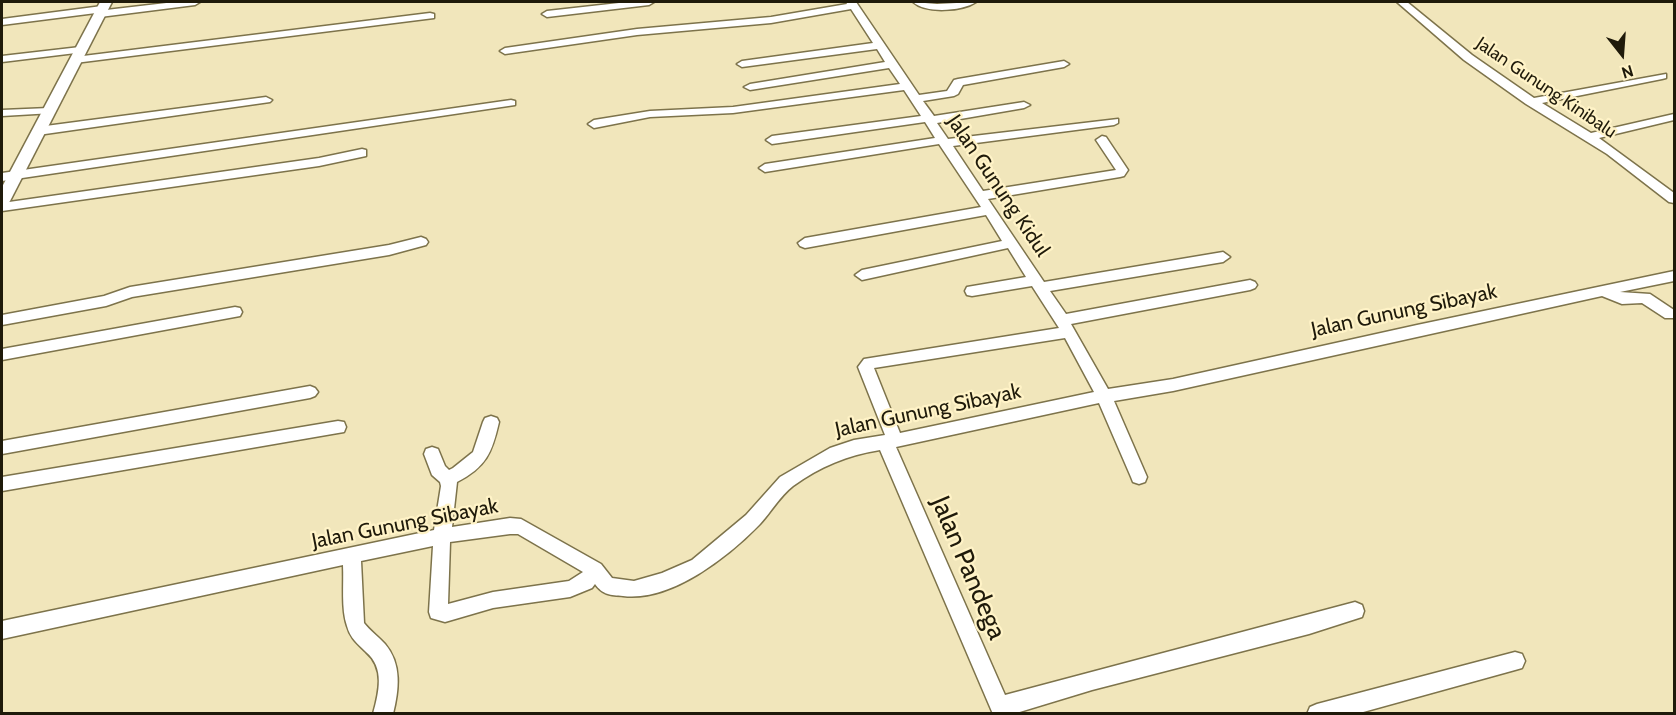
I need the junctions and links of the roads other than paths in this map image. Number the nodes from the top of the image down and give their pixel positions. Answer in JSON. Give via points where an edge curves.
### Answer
{"nodes":[{"id":1,"x":195,"y":2,"type":"edge"},
{"id":2,"x":649,"y":2,"type":"edge"},
{"id":3,"x":918,"y":2,"type":"edge"},
{"id":4,"x":971,"y":2,"type":"edge"},
{"id":5,"x":1402,"y":2,"type":"edge"},
{"id":6,"x":852,"y":3,"type":"edge"},
{"id":7,"x":103,"y":8,"type":"edge"},
{"id":8,"x":548,"y":14,"type":"dead end"},
{"id":9,"x":430,"y":16,"type":"dead end"},
{"id":10,"x":2,"y":22,"type":"edge"},
{"id":11,"x":880,"y":45,"type":"junction"},
{"id":12,"x":505,"y":51,"type":"dead end"},
{"id":13,"x":78,"y":55,"type":"junction"},
{"id":14,"x":2,"y":59,"type":"edge"},
{"id":15,"x":742,"y":64,"type":"dead end"},
{"id":16,"x":893,"y":64,"type":"junction"},
{"id":17,"x":1064,"y":64,"type":"dead end"},
{"id":18,"x":1662,"y":75,"type":"dead end"},
{"id":19,"x":908,"y":86,"type":"junction"},
{"id":20,"x":750,"y":87,"type":"dead end"},
{"id":21,"x":916,"y":99,"type":"junction"},
{"id":22,"x":266,"y":100,"type":"dead end"},
{"id":23,"x":1530,"y":102,"type":"junction"},
{"id":24,"x":511,"y":103,"type":"dead end"},
{"id":25,"x":1024,"y":105,"type":"dead end"},
{"id":26,"x":49,"y":111,"type":"junction"},
{"id":27,"x":2,"y":113,"type":"edge"},
{"id":28,"x":1674,"y":117,"type":"edge"},
{"id":29,"x":930,"y":119,"type":"junction"},
{"id":30,"x":1114,"y":120,"type":"dead end"},
{"id":31,"x":594,"y":124,"type":"dead end"},
{"id":32,"x":38,"y":131,"type":"junction"},
{"id":33,"x":1589,"y":137,"type":"junction"},
{"id":34,"x":772,"y":140,"type":"dead end"},
{"id":35,"x":1102,"y":140,"type":"dead end"},
{"id":36,"x":946,"y":144,"type":"junction"},
{"id":37,"x":917,"y":152,"type":"dead end"},
{"id":38,"x":362,"y":153,"type":"dead end"},
{"id":39,"x":765,"y":168,"type":"dead end"},
{"id":40,"x":8,"y":176,"type":"edge"},
{"id":41,"x":980,"y":196,"type":"junction"},
{"id":42,"x":1674,"y":199,"type":"edge"},
{"id":43,"x":2,"y":201,"type":"edge"},
{"id":44,"x":2,"y":207,"type":"edge"},
{"id":45,"x":990,"y":210,"type":"junction"},
{"id":46,"x":421,"y":242,"type":"dead end"},
{"id":47,"x":805,"y":243,"type":"dead end"},
{"id":48,"x":1012,"y":243,"type":"junction"},
{"id":49,"x":1223,"y":257,"type":"dead end"},
{"id":50,"x":862,"y":275,"type":"dead end"},
{"id":51,"x":1674,"y":276,"type":"edge"},
{"id":52,"x":1040,"y":283,"type":"junction"},
{"id":53,"x":1250,"y":285,"type":"dead end"},
{"id":54,"x":972,"y":291,"type":"dead end"},
{"id":55,"x":1603,"y":291,"type":"junction"},
{"id":56,"x":236,"y":312,"type":"dead end"},
{"id":57,"x":1670,"y":314,"type":"dead end"},
{"id":58,"x":2,"y":320,"type":"edge"},
{"id":59,"x":1066,"y":326,"type":"junction"},
{"id":60,"x":2,"y":355,"type":"edge"},
{"id":61,"x":310,"y":392,"type":"dead end"},
{"id":62,"x":1104,"y":396,"type":"junction"},
{"id":63,"x":491,"y":422,"type":"dead end"},
{"id":64,"x":338,"y":427,"type":"dead end"},
{"id":65,"x":890,"y":442,"type":"junction"},
{"id":66,"x":2,"y":448,"type":"edge"},
{"id":67,"x":432,"y":454,"type":"dead end"},
{"id":68,"x":1139,"y":477,"type":"dead end"},
{"id":69,"x":448,"y":478,"type":"junction"},
{"id":70,"x":2,"y":483,"type":"edge"},
{"id":71,"x":442,"y":536,"type":"junction"},
{"id":72,"x":352,"y":556,"type":"junction"},
{"id":73,"x":595,"y":570,"type":"junction"},
{"id":74,"x":1355,"y":611,"type":"dead end"},
{"id":75,"x":2,"y":630,"type":"edge"},
{"id":76,"x":1515,"y":661,"type":"dead end"},
{"id":77,"x":1002,"y":710,"type":"edge"},
{"id":78,"x":383,"y":714,"type":"edge"},
{"id":79,"x":1317,"y":714,"type":"edge"}],
"edges":[{"from":1,"to":7,"type":"street"},
{"from":2,"to":8,"type":"street"},
{"from":3,"to":4,"type":"street","via":[[933,6]]},
{"from":5,"to":23,"type":"street","name":"Jalan Gunung Kinibalu","via":[[1474,64]]},
{"from":6,"to":11,"type":"street","name":"Jalan Gunung Kidul"},
{"from":6,"to":12,"type":"street","via":[[771,20],[638,32]]},
{"from":7,"to":10,"type":"street"},
{"from":7,"to":13,"type":"street"},
{"from":9,"to":13,"type":"street"},
{"from":11,"to":15,"type":"street"},
{"from":11,"to":16,"type":"street","name":"Jalan Gunung Kidul"},
{"from":13,"to":14,"type":"street"},
{"from":13,"to":26,"type":"street"},
{"from":16,"to":19,"type":"street","name":"Jalan Gunung Kidul"},
{"from":16,"to":20,"type":"street"},
{"from":17,"to":21,"type":"street","via":[[958,82],[951,94]]},
{"from":18,"to":23,"type":"street"},
{"from":19,"to":21,"type":"street","name":"Jalan Gunung Kidul"},
{"from":19,"to":31,"type":"street","via":[[733,110],[650,114]]},
{"from":21,"to":29,"type":"street","name":"Jalan Gunung Kidul"},
{"from":22,"to":32,"type":"street"},
{"from":23,"to":33,"type":"street","name":"Jalan Gunung Kinibalu"},
{"from":24,"to":40,"type":"street"},
{"from":25,"to":29,"type":"street"},
{"from":26,"to":27,"type":"street"},
{"from":26,"to":32,"type":"street"},
{"from":28,"to":33,"type":"street"},
{"from":29,"to":34,"type":"street"},
{"from":29,"to":36,"type":"street","name":"Jalan Gunung Kidul"},
{"from":30,"to":36,"type":"street"},
{"from":32,"to":40,"type":"street"},
{"from":33,"to":42,"type":"street","name":"Jalan Gunung Kinibalu"},
{"from":35,"to":41,"type":"street","via":[[1122,170],[1117,174]]},
{"from":36,"to":37,"type":"street"},
{"from":36,"to":39,"type":"street"},
{"from":36,"to":41,"type":"street","name":"Jalan Gunung Kidul"},
{"from":38,"to":44,"type":"street"},
{"from":40,"to":43,"type":"street"},
{"from":41,"to":45,"type":"street","name":"Jalan Gunung Kidul"},
{"from":45,"to":47,"type":"street"},
{"from":45,"to":48,"type":"street","name":"Jalan Gunung Kidul"},
{"from":46,"to":58,"type":"street","via":[[130,292],[106,301]]},
{"from":48,"to":50,"type":"street"},
{"from":48,"to":52,"type":"street","name":"Jalan Gunung Kidul"},
{"from":49,"to":52,"type":"street"},
{"from":51,"to":55,"type":"street","name":"Jalan Gunung Sibayak"},
{"from":52,"to":54,"type":"street"},
{"from":52,"to":59,"type":"street","name":"Jalan Gunung Kidul"},
{"from":53,"to":59,"type":"street"},
{"from":55,"to":57,"type":"street","via":[[1622,299],[1645,298]]},
{"from":55,"to":62,"type":"street","name":"Jalan Gunung Sibayak","via":[[1173,385]]},
{"from":56,"to":60,"type":"street"},
{"from":59,"to":62,"type":"street","name":"Jalan Gunung Kidul"},
{"from":59,"to":65,"type":"street","name":"Jalan Pandega","via":[[866,365]]},
{"from":61,"to":66,"type":"street"},
{"from":62,"to":65,"type":"street","name":"Jalan Gunung Sibayak"},
{"from":62,"to":68,"type":"street","name":"Jalan Gunung Kidul"},
{"from":63,"to":69,"type":"street","via":[[485,450],[479,458]]},
{"from":64,"to":70,"type":"street"},
{"from":65,"to":73,"type":"street","name":"Jalan Gunung Sibayak","via":[[836,453],[786,482],[752,520],[698,566],[681,574],[634,589],[620,589],[607,585]]},
{"from":65,"to":77,"type":"street","name":"Jalan Pandega"},
{"from":67,"to":69,"type":"street","via":[[438,470]]},
{"from":69,"to":71,"type":"street"},
{"from":71,"to":72,"type":"street","name":"Jalan Gunung Sibayak"},
{"from":71,"to":73,"type":"street","name":"Jalan Gunung Sibayak","via":[[521,527]]},
{"from":71,"to":73,"type":"street","via":[[436,606],[441,613],[493,600],[570,589],[586,582]]},
{"from":72,"to":75,"type":"street","name":"Jalan Gunung Sibayak"},
{"from":72,"to":78,"type":"street","via":[[355,624],[359,634],[377,649],[390,674]]},
{"from":74,"to":77,"type":"street","via":[[1092,680]]},
{"from":76,"to":79,"type":"street"}]}
